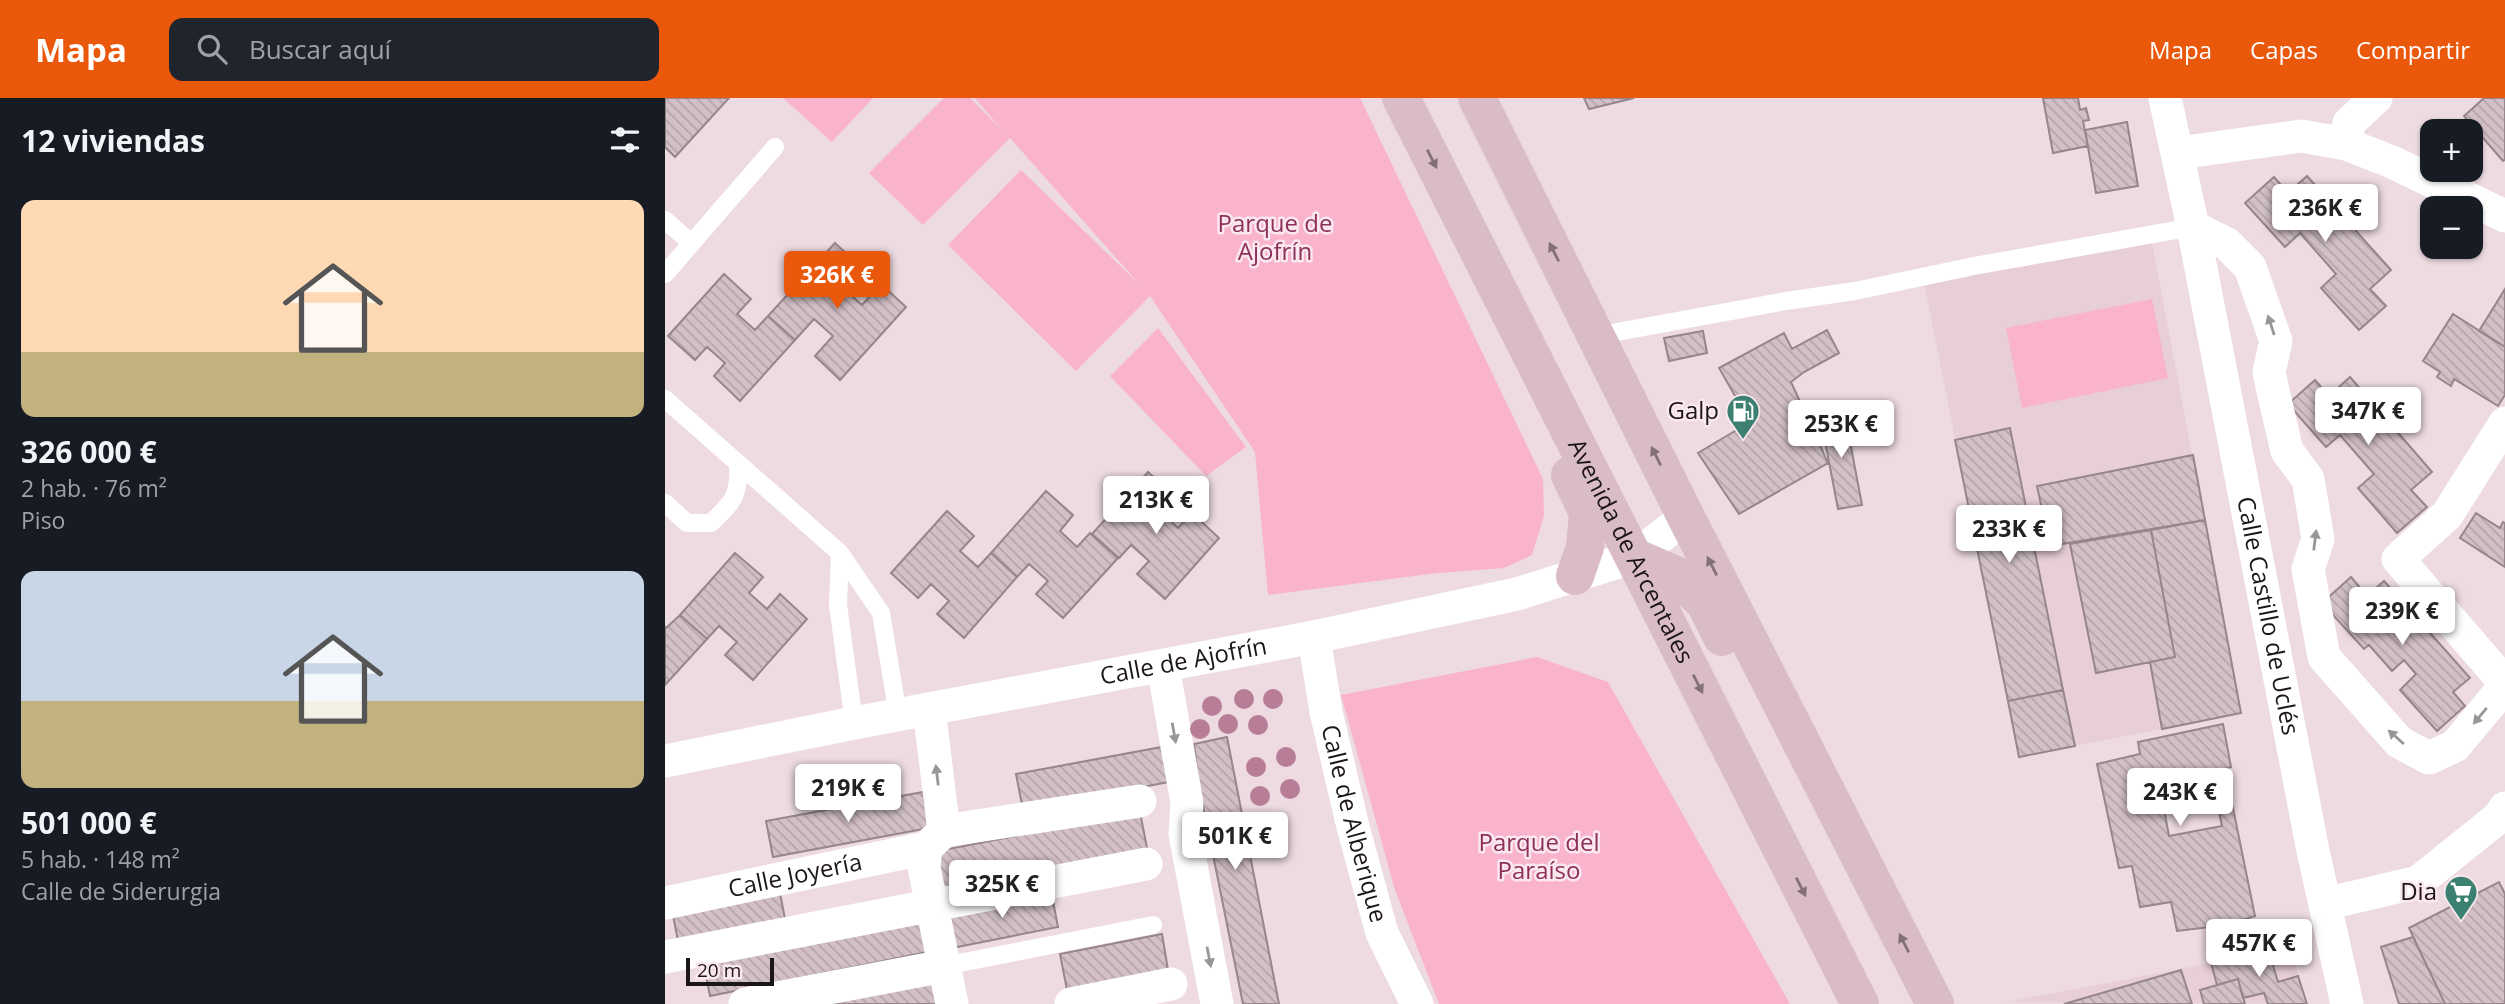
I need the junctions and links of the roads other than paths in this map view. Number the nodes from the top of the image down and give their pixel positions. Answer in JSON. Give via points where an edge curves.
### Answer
{"nodes":[{"id":1,"x":1401,"y":98,"type":"edge"},
{"id":2,"x":1477,"y":98,"type":"edge"},
{"id":3,"x":2165,"y":98,"type":"edge"},
{"id":4,"x":2376,"y":98,"type":"edge"},
{"id":5,"x":2346,"y":144,"type":"junction"},
{"id":6,"x":775,"y":146,"type":"dead end"},
{"id":7,"x":2178,"y":153,"type":"junction"},
{"id":8,"x":2505,"y":216,"type":"edge"},
{"id":9,"x":665,"y":220,"type":"edge"},
{"id":10,"x":2193,"y":227,"type":"junction"},
{"id":11,"x":691,"y":243,"type":"junction"},
{"id":12,"x":665,"y":274,"type":"edge"},
{"id":13,"x":1595,"y":335,"type":"junction"},
{"id":14,"x":1528,"y":349,"type":"junction"},
{"id":15,"x":665,"y":399,"type":"edge"},
{"id":16,"x":2505,"y":423,"type":"edge"},
{"id":17,"x":738,"y":464,"type":"junction"},
{"id":18,"x":665,"y":503,"type":"edge"},
{"id":19,"x":1686,"y":517,"type":"junction"},
{"id":20,"x":840,"y":553,"type":"junction"},
{"id":21,"x":1634,"y":557,"type":"junction"},
{"id":22,"x":1575,"y":576,"type":"junction"},
{"id":23,"x":1314,"y":637,"type":"junction"},
{"id":24,"x":1163,"y":666,"type":"junction"},
{"id":25,"x":2505,"y":684,"type":"edge"},
{"id":26,"x":913,"y":712,"type":"junction"},
{"id":27,"x":854,"y":723,"type":"junction"},
{"id":28,"x":665,"y":761,"type":"edge"},
{"id":29,"x":1140,"y":801,"type":"dead end"},
{"id":30,"x":2503,"y":815,"type":"edge"},
{"id":31,"x":935,"y":839,"type":"junction"},
{"id":32,"x":1146,"y":864,"type":"dead end"},
{"id":33,"x":1872,"y":881,"type":"junction"},
{"id":34,"x":665,"y":903,"type":"edge"},
{"id":35,"x":2325,"y":904,"type":"junction"},
{"id":36,"x":932,"y":905,"type":"junction"},
{"id":37,"x":1153,"y":925,"type":"dead end"},
{"id":38,"x":665,"y":957,"type":"edge"},
{"id":39,"x":944,"y":966,"type":"junction"},
{"id":40,"x":1171,"y":984,"type":"dead end"},
{"id":41,"x":807,"y":998,"type":"edge"},
{"id":42,"x":745,"y":1004,"type":"edge"},
{"id":43,"x":952,"y":1004,"type":"edge"},
{"id":44,"x":1071,"y":1004,"type":"edge"},
{"id":45,"x":1217,"y":1004,"type":"edge"},
{"id":46,"x":1417,"y":1004,"type":"edge"},
{"id":47,"x":1860,"y":1004,"type":"edge"},
{"id":48,"x":1935,"y":1004,"type":"edge"},
{"id":49,"x":2347,"y":1004,"type":"edge"}],
"edges":[{"from":1,"to":14,"type":"main road","name":"Avenida de Arcentales","one_way":true},
{"from":13,"to":2,"type":"main road","one_way":true},
{"from":3,"to":7,"type":"street","name":"Calle Castillo de Uclés"},
{"from":4,"to":5,"type":"street","via":[[2349,123]]},
{"from":5,"to":7,"type":"street","via":[[2301,135]]},
{"from":5,"to":8,"type":"street"},
{"from":6,"to":11,"type":"lane"},
{"from":7,"to":10,"type":"street","name":"Calle Castillo de Uclés"},
{"from":9,"to":11,"type":"lane"},
{"from":10,"to":13,"type":"lane"},
{"from":25,"to":10,"type":"street","name":"Calle Castillo de Uclés","one_way":true,"via":[[2455,746],[2428,758],[2399,742],[2324,657],[2308,569],[2318,539],[2308,479],[2287,451],[2273,391],[2270,372],[2276,341],[2250,268],[2227,244]]},
{"from":10,"to":35,"type":"street","name":"Calle Castillo de Uclés"},
{"from":11,"to":12,"type":"lane"},
{"from":19,"to":13,"type":"main road","one_way":true},
{"from":14,"to":21,"type":"main road","name":"Avenida de Arcentales"},
{"from":14,"to":22,"type":"main road","via":[[1522,377],[1588,513],[1585,547]]},
{"from":15,"to":17,"type":"lane"},
{"from":16,"to":25,"type":"street","via":[[2447,515],[2398,559]]},
{"from":17,"to":18,"type":"lane","via":[[740,485],[712,523],[687,523]]},
{"from":17,"to":20,"type":"lane"},
{"from":19,"to":21,"type":"street","name":"Calle de Ajofrín"},
{"from":33,"to":19,"type":"main road","one_way":true},
{"from":20,"to":26,"type":"lane","via":[[881,613]]},
{"from":20,"to":27,"type":"lane","via":[[838,605]]},
{"from":21,"to":22,"type":"street","name":"Calle de Ajofrín"},
{"from":21,"to":33,"type":"main road","via":[[1676,575],[1705,603],[1800,791],[1837,850]]},
{"from":21,"to":47,"type":"main road","name":"Avenida de Arcentales","one_way":true},
{"from":22,"to":23,"type":"street","name":"Calle de Ajofrín","via":[[1517,594]]},
{"from":23,"to":24,"type":"street","name":"Calle de Ajofrín"},
{"from":23,"to":46,"type":"street","name":"Calle de Alberique","via":[[1326,712],[1382,933]]},
{"from":24,"to":26,"type":"street","name":"Calle de Ajofrín"},
{"from":24,"to":45,"type":"street","one_way":true,"via":[[1187,803],[1185,834]]},
{"from":26,"to":27,"type":"street","name":"Calle de Ajofrín"},
{"from":31,"to":26,"type":"street","one_way":true},
{"from":27,"to":28,"type":"street","name":"Calle de Ajofrín"},
{"from":29,"to":31,"type":"street","name":"Calle Joyería"},
{"from":30,"to":35,"type":"street","via":[[2418,882]]},
{"from":31,"to":34,"type":"street","name":"Calle Joyería"},
{"from":31,"to":36,"type":"street","via":[[924,867]]},
{"from":32,"to":36,"type":"street"},
{"from":48,"to":33,"type":"main road","one_way":true},
{"from":35,"to":49,"type":"street","name":"Calle Castillo de Uclés"},
{"from":36,"to":38,"type":"street"},
{"from":36,"to":39,"type":"street"},
{"from":37,"to":39,"type":"lane"},
{"from":39,"to":41,"type":"street"},
{"from":39,"to":43,"type":"street"},
{"from":40,"to":44,"type":"street"},
{"from":41,"to":42,"type":"street"}]}
